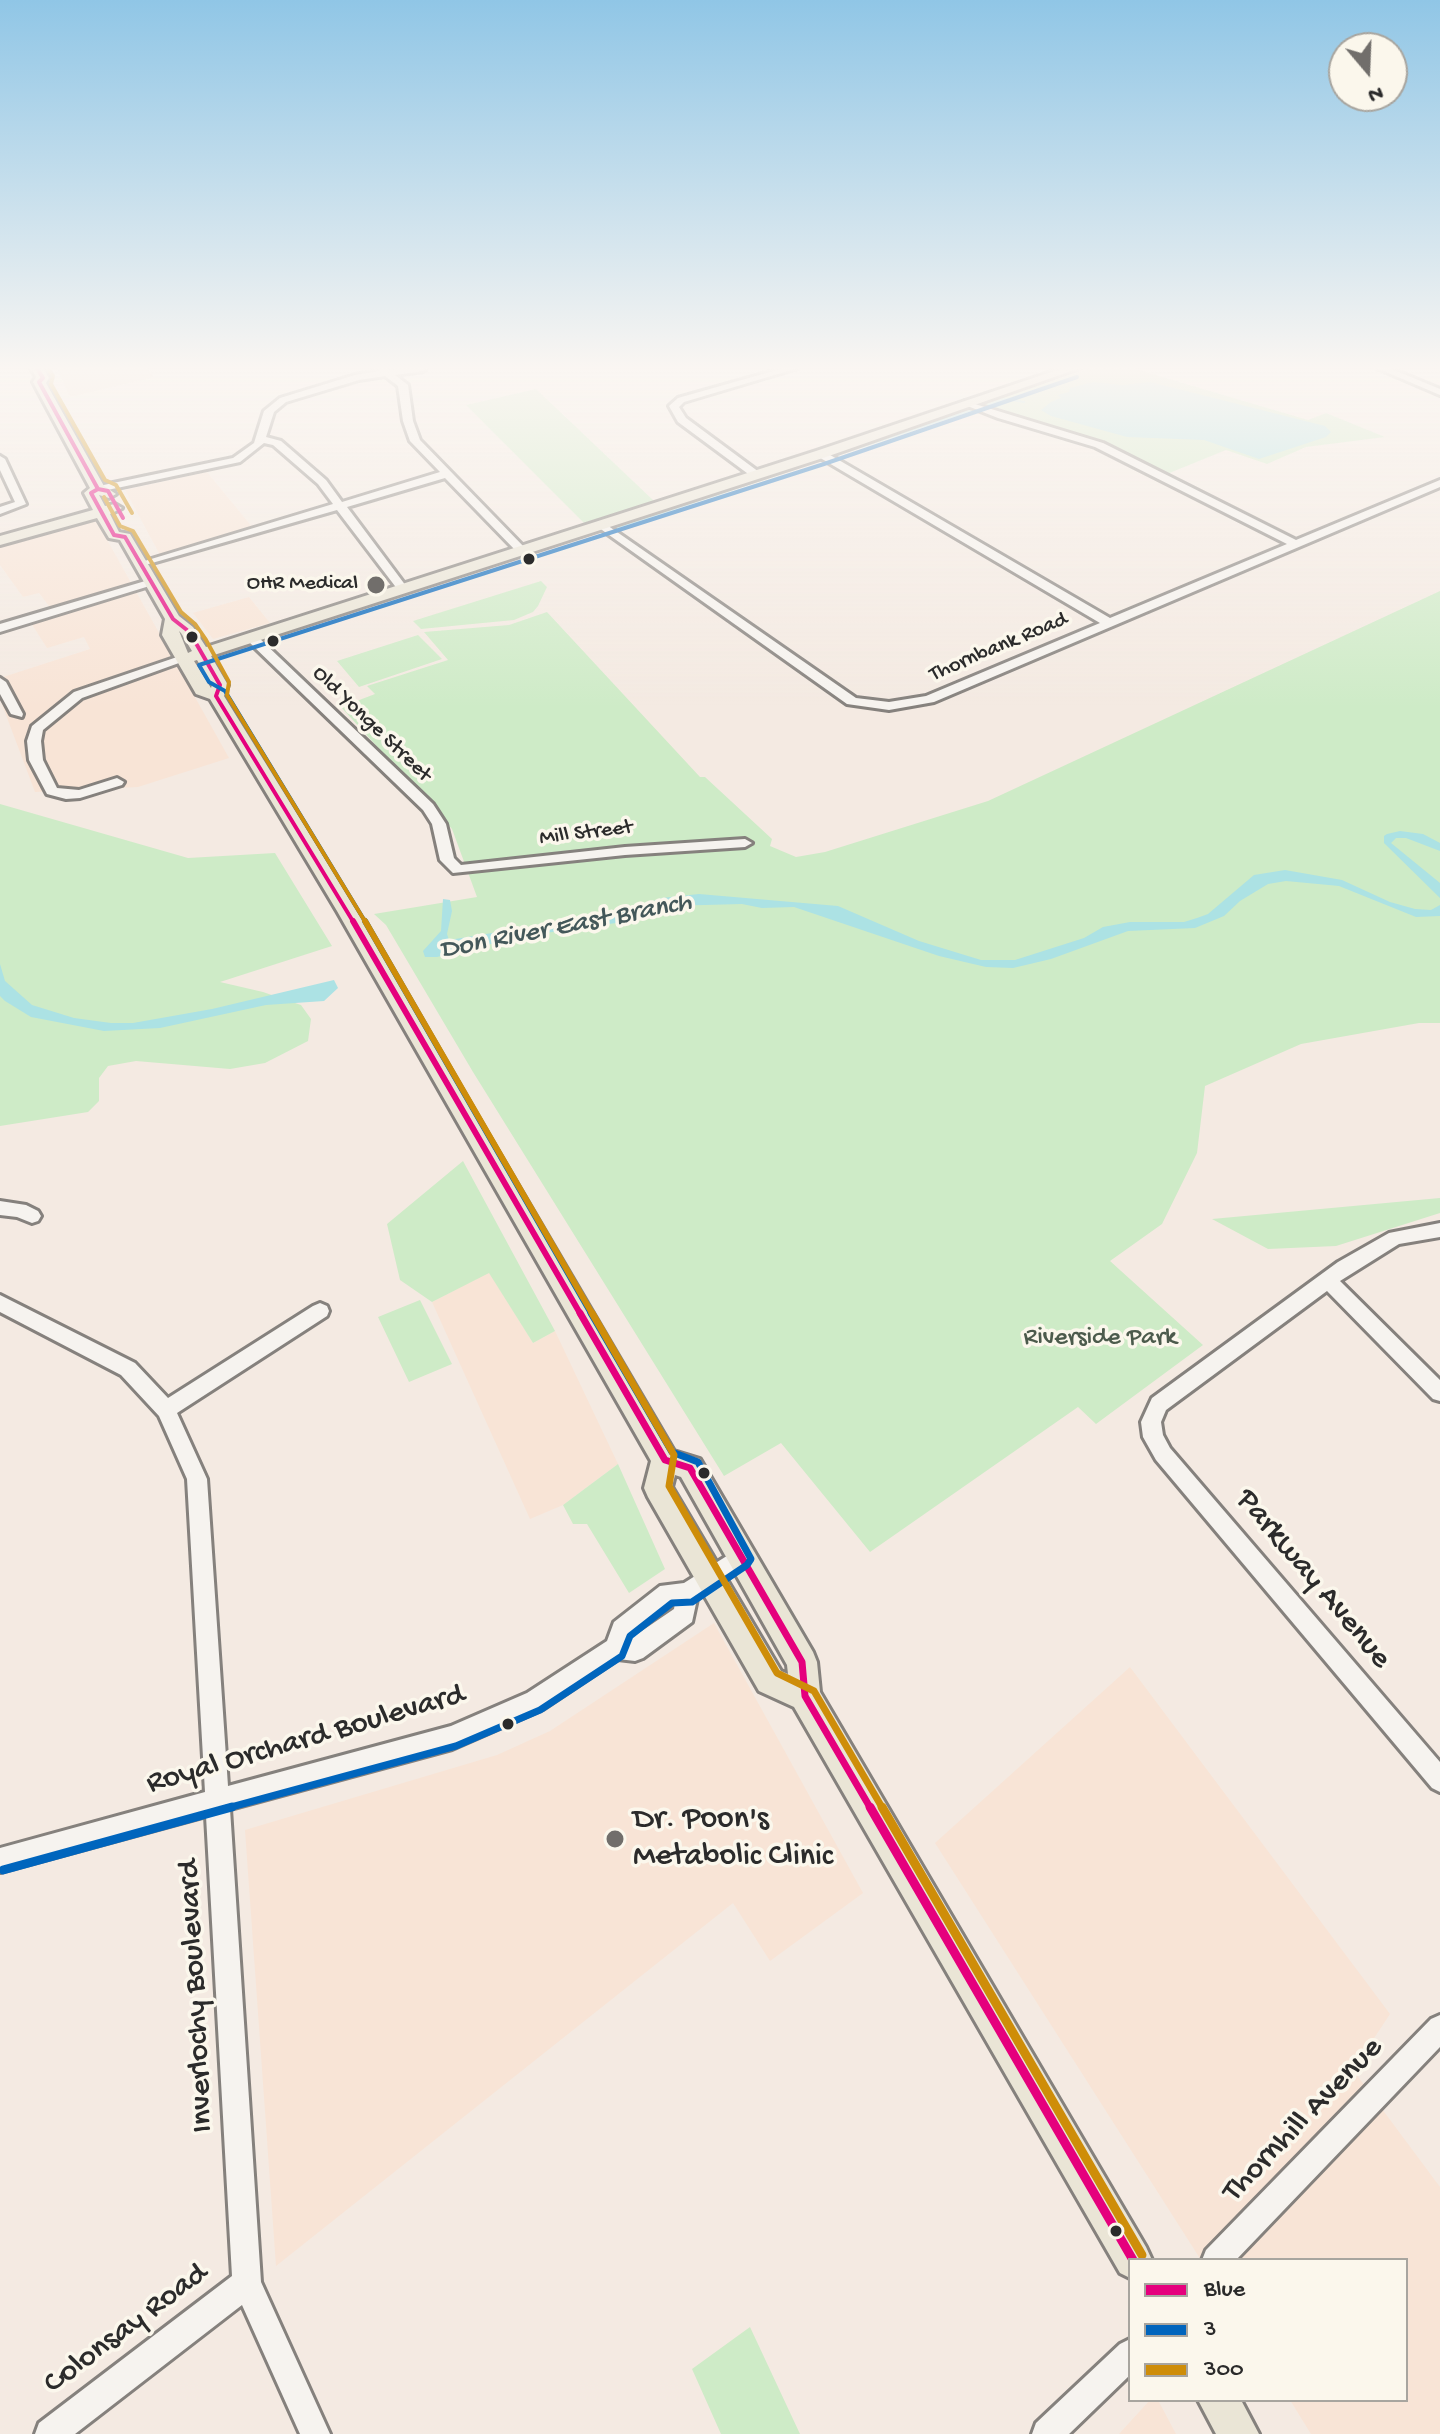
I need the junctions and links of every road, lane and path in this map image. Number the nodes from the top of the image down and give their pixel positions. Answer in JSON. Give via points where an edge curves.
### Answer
{"nodes":[{"id":1,"x":11,"y":482,"type":"edge"},
{"id":2,"x":94,"y":482,"type":"edge"},
{"id":3,"x":135,"y":482,"type":"edge"},
{"id":4,"x":321,"y":482,"type":"edge"},
{"id":5,"x":419,"y":482,"type":"edge"},
{"id":6,"x":457,"y":482,"type":"edge"},
{"id":7,"x":732,"y":482,"type":"edge"},
{"id":8,"x":868,"y":482,"type":"edge"},
{"id":9,"x":1172,"y":482,"type":"edge"},
{"id":10,"x":1440,"y":483,"type":"edge"},
{"id":11,"x":98,"y":489,"type":"junction"},
{"id":12,"x":337,"y":505,"type":"junction"},
{"id":13,"x":117,"y":507,"type":"junction"},
{"id":14,"x":0,"y":511,"type":"edge"},
{"id":15,"x":101,"y":512,"type":"junction"},
{"id":16,"x":600,"y":525,"type":"junction"},
{"id":17,"x":125,"y":537,"type":"junction"},
{"id":18,"x":0,"y":540,"type":"edge"},
{"id":19,"x":1296,"y":544,"type":"junction"},
{"id":20,"x":521,"y":550,"type":"junction"},
{"id":21,"x":142,"y":565,"type":"junction"},
{"id":22,"x":152,"y":582,"type":"junction"},
{"id":23,"x":402,"y":588,"type":"junction"},
{"id":24,"x":173,"y":619,"type":"junction"},
{"id":25,"x":1109,"y":623,"type":"junction"},
{"id":26,"x":0,"y":628,"type":"edge"},
{"id":27,"x":253,"y":639,"type":"junction"},
{"id":28,"x":202,"y":654,"type":"junction"},
{"id":29,"x":184,"y":659,"type":"junction"},
{"id":30,"x":0,"y":682,"type":"edge"},
{"id":31,"x":216,"y":696,"type":"junction"},
{"id":32,"x":17,"y":714,"type":"dead end"},
{"id":33,"x":117,"y":782,"type":"dead end"},
{"id":34,"x":745,"y":843,"type":"dead end"},
{"id":35,"x":444,"y":850,"type":"joint"},
{"id":36,"x":0,"y":1208,"type":"edge"},
{"id":37,"x":32,"y":1216,"type":"dead end"},
{"id":38,"x":1440,"y":1230,"type":"edge"},
{"id":39,"x":1328,"y":1280,"type":"junction"},
{"id":40,"x":0,"y":1303,"type":"edge"},
{"id":41,"x":320,"y":1311,"type":"dead end"},
{"id":42,"x":1440,"y":1393,"type":"edge"},
{"id":43,"x":166,"y":1410,"type":"junction"},
{"id":44,"x":665,"y":1460,"type":"junction"},
{"id":45,"x":705,"y":1494,"type":"junction"},
{"id":46,"x":673,"y":1512,"type":"junction"},
{"id":47,"x":741,"y":1557,"type":"junction"},
{"id":48,"x":698,"y":1585,"type":"junction"},
{"id":49,"x":805,"y":1696,"type":"junction"},
{"id":50,"x":1440,"y":1780,"type":"edge"},
{"id":51,"x":218,"y":1800,"type":"junction"},
{"id":52,"x":0,"y":1860,"type":"edge"},
{"id":53,"x":1440,"y":2028,"type":"edge"},
{"id":54,"x":1132,"y":2258,"type":"edge"},
{"id":55,"x":1218,"y":2258,"type":"edge"},
{"id":56,"x":247,"y":2283,"type":"junction"},
{"id":57,"x":1128,"y":2356,"type":"edge"},
{"id":58,"x":1219,"y":2402,"type":"edge"},
{"id":59,"x":50,"y":2434,"type":"edge"},
{"id":60,"x":315,"y":2434,"type":"edge"},
{"id":61,"x":1047,"y":2434,"type":"edge"},
{"id":62,"x":1239,"y":2434,"type":"edge"}],
"edges":[{"from":1,"to":14,"type":"street","via":[[21,504]]},
{"from":2,"to":11,"type":"main road"},
{"from":3,"to":11,"type":"street"},
{"from":4,"to":12,"type":"street"},
{"from":5,"to":12,"type":"street"},
{"from":6,"to":20,"type":"street"},
{"from":7,"to":16,"type":"main road"},
{"from":8,"to":25,"type":"street"},
{"from":9,"to":19,"type":"street"},
{"from":10,"to":19,"type":"street","name":"Thornbank Road"},
{"from":11,"to":13,"type":"main road","via":[[108,491]]},
{"from":11,"to":15,"type":"main road","via":[[91,493]]},
{"from":12,"to":21,"type":"street"},
{"from":12,"to":23,"type":"street"},
{"from":13,"to":15,"type":"main road"},
{"from":13,"to":17,"type":"main road","via":[[130,531]]},
{"from":15,"to":17,"type":"main road","via":[[114,535]]},
{"from":15,"to":18,"type":"main road"},
{"from":16,"to":20,"type":"main road"},
{"from":16,"to":25,"type":"street","name":"Thornbank Road","via":[[816,677],[863,704],[929,699]]},
{"from":17,"to":21,"type":"main road"},
{"from":19,"to":25,"type":"street","name":"Thornbank Road"},
{"from":20,"to":23,"type":"main road"},
{"from":21,"to":22,"type":"main road"},
{"from":22,"to":24,"type":"main road"},
{"from":22,"to":26,"type":"street"},
{"from":23,"to":27,"type":"main road"},
{"from":24,"to":28,"type":"main road"},
{"from":24,"to":29,"type":"main road","via":[[170,635]]},
{"from":27,"to":28,"type":"main road"},
{"from":27,"to":35,"type":"street","name":"Old Yonge Street","via":[[428,807],[439,824]]},
{"from":28,"to":29,"type":"main road"},
{"from":28,"to":31,"type":"main road","via":[[220,685]]},
{"from":29,"to":31,"type":"main road","via":[[202,690]]},
{"from":29,"to":33,"type":"street","via":[[78,695],[37,729],[36,760],[52,791],[80,794]]},
{"from":30,"to":32,"type":"street"},
{"from":31,"to":44,"type":"main road","via":[[347,911]]},
{"from":34,"to":35,"type":"street","name":"Mill Street","via":[[469,870],[451,867]]},
{"from":36,"to":37,"type":"street"},
{"from":38,"to":39,"type":"street","via":[[1395,1238]]},
{"from":39,"to":42,"type":"street"},
{"from":39,"to":50,"type":"street","name":"Parkway Avenue","via":[[1159,1404],[1153,1437]]},
{"from":40,"to":43,"type":"street","name":"Inverlochy Boulevard","via":[[128,1369]]},
{"from":41,"to":43,"type":"street"},
{"from":43,"to":51,"type":"street","name":"Inverlochy Boulevard","via":[[197,1479]]},
{"from":44,"to":45,"type":"main road","via":[[690,1468]]},
{"from":44,"to":46,"type":"main road","via":[[658,1488]]},
{"from":45,"to":46,"type":"main road"},
{"from":45,"to":47,"type":"main road"},
{"from":46,"to":48,"type":"main road"},
{"from":47,"to":48,"type":"street","name":"Royal Orchard Boulevard"},
{"from":47,"to":49,"type":"main road","via":[[802,1662]]},
{"from":48,"to":49,"type":"main road","via":[[770,1681]]},
{"from":48,"to":51,"type":"street","name":"Royal Orchard Boulevard","via":[[684,1615],[635,1650],[615,1648],[535,1701],[452,1737]]},
{"from":49,"to":54,"type":"main road"},
{"from":51,"to":52,"type":"street","name":"Royal Orchard Boulevard"},
{"from":51,"to":56,"type":"street","name":"Inverlochy Boulevard"},
{"from":53,"to":55,"type":"street","name":"Thornhill Avenue"},
{"from":56,"to":59,"type":"street","name":"Colonsay Road"},
{"from":56,"to":60,"type":"street","name":"Inverlochy Boulevard"},
{"from":57,"to":61,"type":"street"},
{"from":58,"to":62,"type":"main road"}]}
